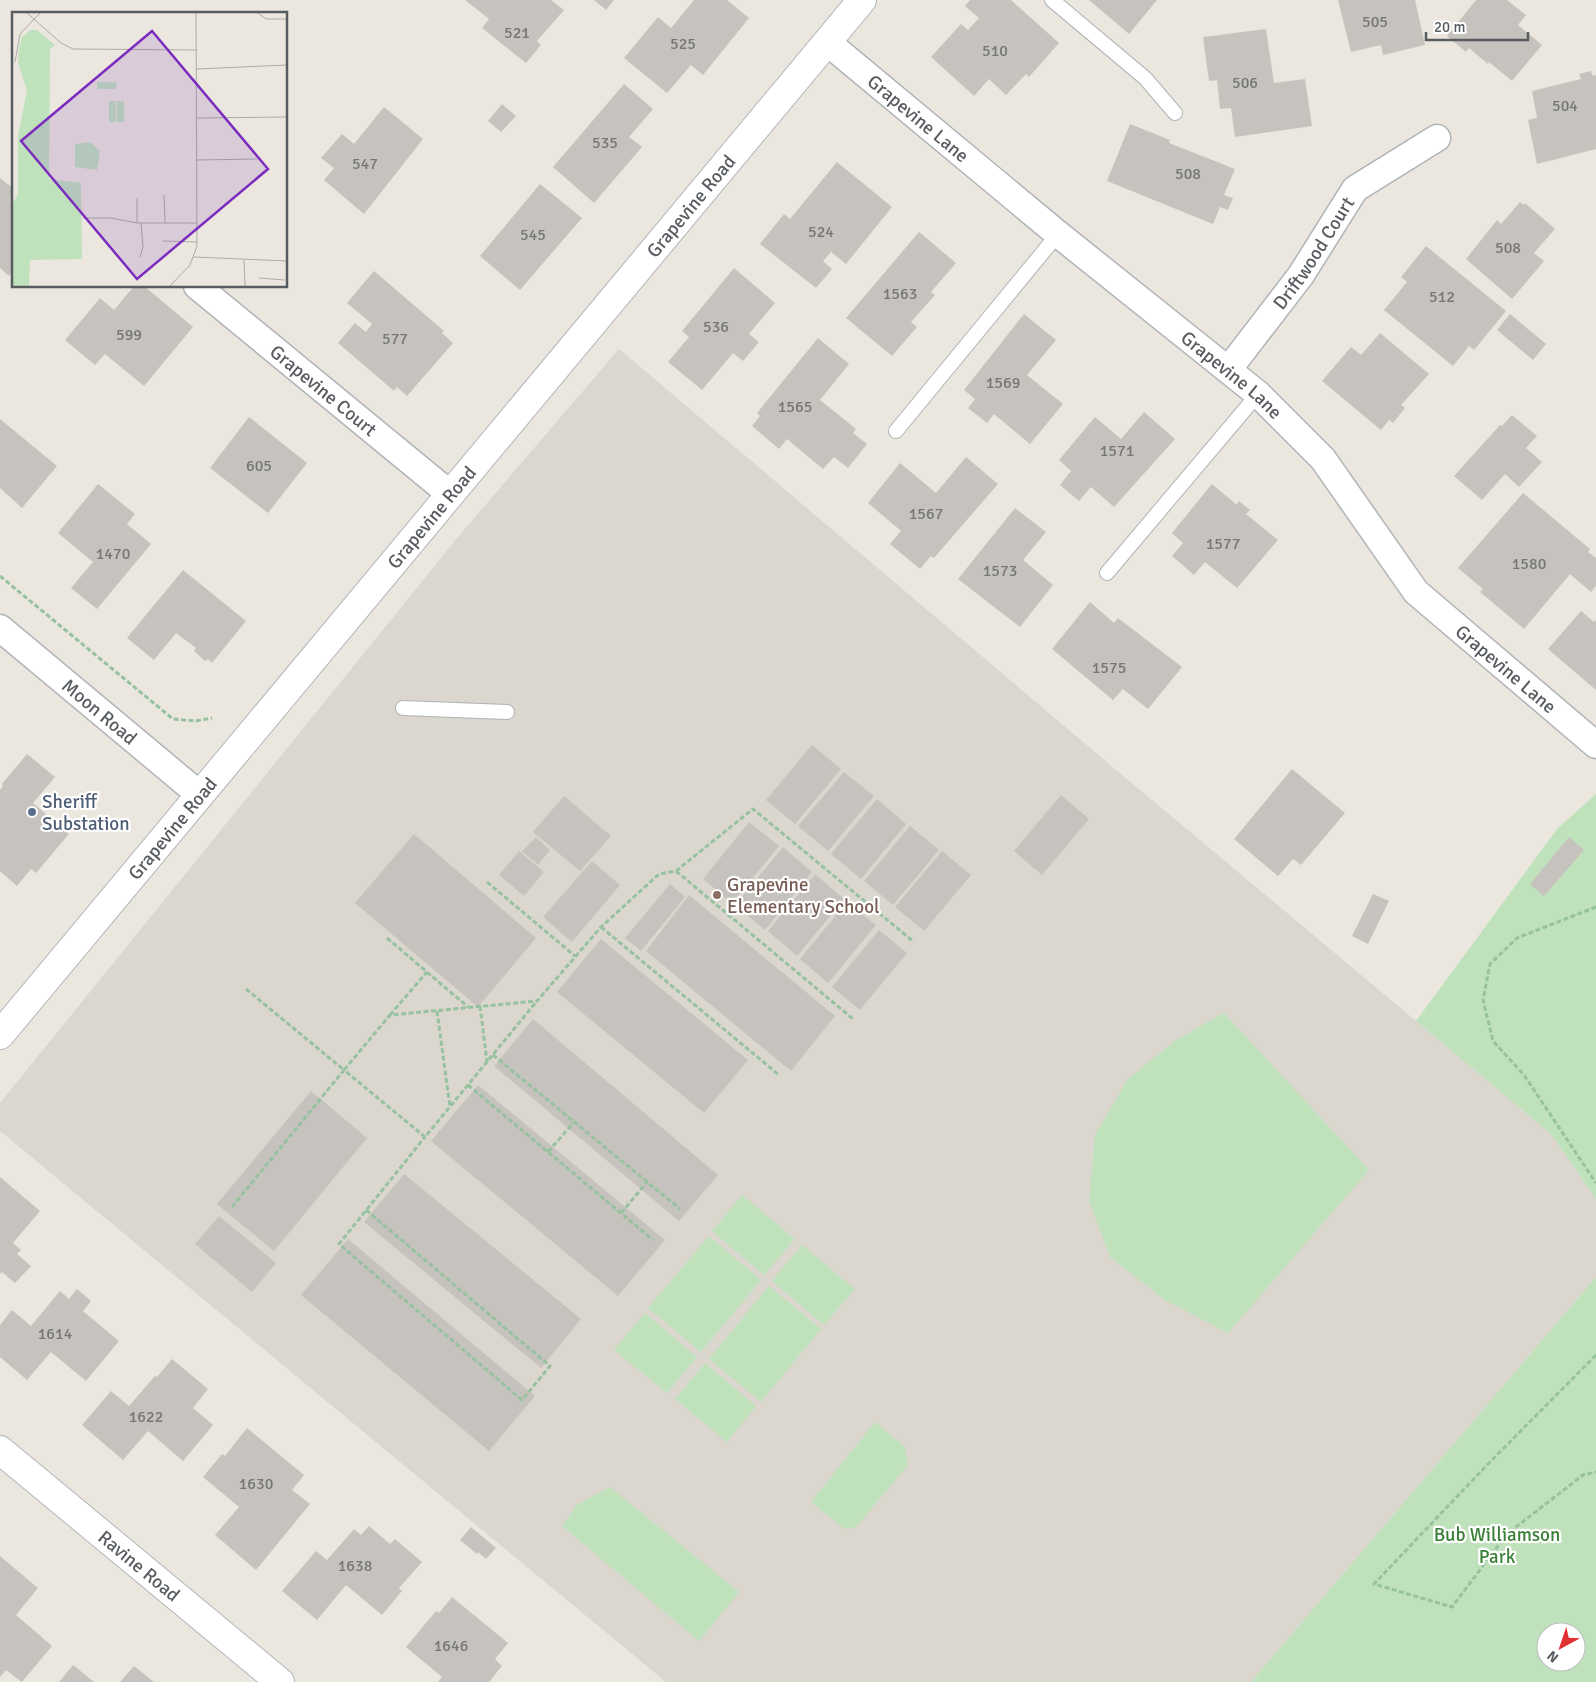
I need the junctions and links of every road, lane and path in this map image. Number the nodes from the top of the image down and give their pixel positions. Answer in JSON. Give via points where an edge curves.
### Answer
{"nodes":[{"id":1,"x":862,"y":0,"type":"edge"},
{"id":2,"x":1052,"y":0,"type":"edge"},
{"id":3,"x":827,"y":42,"type":"junction"},
{"id":4,"x":1175,"y":113,"type":"dead end"},
{"id":5,"x":1437,"y":138,"type":"dead end"},
{"id":6,"x":1058,"y":234,"type":"junction"},
{"id":7,"x":199,"y":288,"type":"edge"},
{"id":8,"x":1228,"y":370,"type":"junction"},
{"id":9,"x":1258,"y":394,"type":"junction"},
{"id":10,"x":896,"y":431,"type":"dead end"},
{"id":11,"x":450,"y":494,"type":"junction"},
{"id":12,"x":1107,"y":573,"type":"dead end"},
{"id":13,"x":0,"y":576,"type":"edge"},
{"id":14,"x":0,"y":628,"type":"edge"},
{"id":15,"x":403,"y":708,"type":"dead end"},
{"id":16,"x":507,"y":712,"type":"dead end"},
{"id":17,"x":212,"y":718,"type":"dead end"},
{"id":18,"x":1596,"y":744,"type":"edge"},
{"id":19,"x":200,"y":795,"type":"junction"},
{"id":20,"x":676,"y":870,"type":"junction"},
{"id":21,"x":487,"y":882,"type":"dead end"},
{"id":22,"x":1596,"y":907,"type":"edge"},
{"id":23,"x":600,"y":927,"type":"junction"},
{"id":24,"x":387,"y":938,"type":"dead end"},
{"id":25,"x":914,"y":942,"type":"dead end"},
{"id":26,"x":575,"y":956,"type":"junction"},
{"id":27,"x":427,"y":972,"type":"junction"},
{"id":28,"x":246,"y":990,"type":"dead end"},
{"id":29,"x":537,"y":1001,"type":"junction"},
{"id":30,"x":480,"y":1006,"type":"junction"},
{"id":31,"x":469,"y":1008,"type":"junction"},
{"id":32,"x":437,"y":1011,"type":"junction"},
{"id":33,"x":390,"y":1015,"type":"junction"},
{"id":34,"x":853,"y":1019,"type":"dead end"},
{"id":35,"x":0,"y":1035,"type":"edge"},
{"id":36,"x":493,"y":1055,"type":"junction"},
{"id":37,"x":487,"y":1062,"type":"junction"},
{"id":38,"x":344,"y":1070,"type":"junction"},
{"id":39,"x":779,"y":1074,"type":"dead end"},
{"id":40,"x":468,"y":1086,"type":"junction"},
{"id":41,"x":451,"y":1108,"type":"junction"},
{"id":42,"x":574,"y":1122,"type":"junction"},
{"id":43,"x":425,"y":1137,"type":"junction"},
{"id":44,"x":548,"y":1152,"type":"junction"},
{"id":45,"x":647,"y":1182,"type":"junction"},
{"id":46,"x":1596,"y":1183,"type":"edge"},
{"id":47,"x":232,"y":1207,"type":"dead end"},
{"id":48,"x":680,"y":1209,"type":"dead end"},
{"id":49,"x":366,"y":1210,"type":"junction"},
{"id":50,"x":621,"y":1213,"type":"junction"},
{"id":51,"x":653,"y":1240,"type":"dead end"},
{"id":52,"x":1596,"y":1356,"type":"edge"},
{"id":53,"x":0,"y":1450,"type":"edge"},
{"id":54,"x":1596,"y":1472,"type":"edge"},
{"id":55,"x":280,"y":1682,"type":"edge"}],
"edges":[{"from":1,"to":3,"type":"main road","name":"Grapevine Road"},
{"from":2,"to":4,"type":"lane","via":[[1146,78]]},
{"from":3,"to":6,"type":"street","name":"Grapevine Lane"},
{"from":3,"to":11,"type":"main road","name":"Grapevine Road"},
{"from":5,"to":8,"type":"street","name":"Driftwood Court","via":[[1355,189],[1301,275]]},
{"from":6,"to":8,"type":"street","name":"Grapevine Lane"},
{"from":6,"to":10,"type":"lane"},
{"from":7,"to":11,"type":"street","name":"Grapevine Court"},
{"from":8,"to":9,"type":"street","name":"Grapevine Lane"},
{"from":9,"to":12,"type":"lane"},
{"from":9,"to":18,"type":"street","name":"Grapevine Lane","via":[[1323,459],[1416,592]]},
{"from":11,"to":19,"type":"main road","name":"Grapevine Road"},
{"from":13,"to":17,"type":"path","via":[[173,719],[196,721]]},
{"from":14,"to":19,"type":"street","name":"Moon Road"},
{"from":15,"to":16,"type":"lane"},
{"from":19,"to":35,"type":"main road","name":"Grapevine Road"},
{"from":20,"to":23,"type":"path","via":[[659,874]]},
{"from":20,"to":25,"type":"path","via":[[753,809]]},
{"from":20,"to":34,"type":"path"},
{"from":21,"to":26,"type":"path"},
{"from":22,"to":46,"type":"path","via":[[1517,938],[1490,964],[1483,1000],[1493,1041],[1524,1075]]},
{"from":23,"to":26,"type":"path"},
{"from":23,"to":39,"type":"path"},
{"from":24,"to":27,"type":"path"},
{"from":26,"to":29,"type":"path"},
{"from":27,"to":31,"type":"path"},
{"from":27,"to":33,"type":"path"},
{"from":28,"to":38,"type":"path"},
{"from":29,"to":30,"type":"path"},
{"from":29,"to":36,"type":"path"},
{"from":30,"to":31,"type":"path"},
{"from":30,"to":37,"type":"path"},
{"from":31,"to":32,"type":"path"},
{"from":32,"to":33,"type":"path"},
{"from":32,"to":41,"type":"path"},
{"from":33,"to":38,"type":"path"},
{"from":36,"to":37,"type":"path"},
{"from":36,"to":42,"type":"path"},
{"from":37,"to":40,"type":"path"},
{"from":38,"to":43,"type":"path"},
{"from":38,"to":47,"type":"path"},
{"from":40,"to":41,"type":"path"},
{"from":40,"to":44,"type":"path"},
{"from":41,"to":43,"type":"path"},
{"from":42,"to":44,"type":"path"},
{"from":42,"to":45,"type":"path"},
{"from":43,"to":49,"type":"path"},
{"from":44,"to":50,"type":"path"},
{"from":45,"to":48,"type":"path"},
{"from":45,"to":50,"type":"path"},
{"from":49,"to":49,"type":"path","via":[[339,1244],[522,1400],[550,1366]]},
{"from":50,"to":51,"type":"path"},
{"from":52,"to":54,"type":"path","via":[[1374,1584],[1452,1606],[1506,1534],[1583,1475]]},
{"from":53,"to":55,"type":"main road","name":"Ravine Road"}]}
